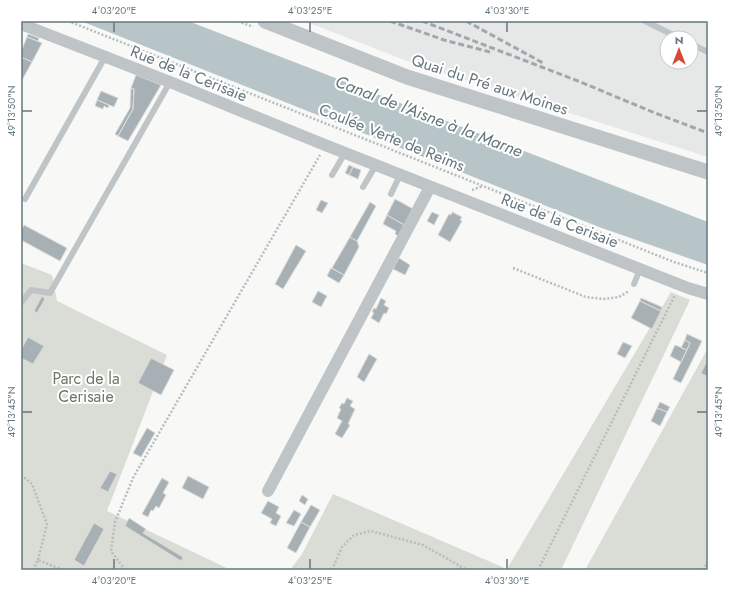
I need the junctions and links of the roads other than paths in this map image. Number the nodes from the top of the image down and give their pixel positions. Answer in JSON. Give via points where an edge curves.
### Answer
{"nodes":[{"id":1,"x":265,"y":21,"type":"edge"},
{"id":2,"x":645,"y":21,"type":"edge"},
{"id":3,"x":21,"y":24,"type":"edge"},
{"id":4,"x":663,"y":30,"type":"edge"},
{"id":5,"x":105,"y":57,"type":"junction"},
{"id":6,"x":170,"y":82,"type":"junction"},
{"id":7,"x":345,"y":153,"type":"junction"},
{"id":8,"x":376,"y":165,"type":"junction"},
{"id":9,"x":708,"y":172,"type":"edge"},
{"id":10,"x":332,"y":175,"type":"dead end"},
{"id":11,"x":400,"y":175,"type":"junction"},
{"id":12,"x":363,"y":187,"type":"dead end"},
{"id":13,"x":430,"y":187,"type":"junction"},
{"id":14,"x":391,"y":194,"type":"dead end"},
{"id":15,"x":25,"y":199,"type":"dead end"},
{"id":16,"x":640,"y":269,"type":"junction"},
{"id":17,"x":634,"y":284,"type":"road end"},
{"id":18,"x":708,"y":294,"type":"edge"},
{"id":19,"x":21,"y":303,"type":"edge"},
{"id":20,"x":268,"y":491,"type":"dead end"}],
"edges":[{"from":1,"to":9,"type":"street","name":"Quai du Pré aux Moines","via":[[407,77]]},
{"from":2,"to":4,"type":"lane"},
{"from":3,"to":5,"type":"street","name":"Rue de la Cerisaie"},
{"from":5,"to":6,"type":"street","name":"Rue de la Cerisaie"},
{"from":5,"to":15,"type":"lane"},
{"from":6,"to":7,"type":"street","name":"Rue de la Cerisaie"},
{"from":6,"to":19,"type":"lane","via":[[50,293],[31,290]]},
{"from":7,"to":8,"type":"street","name":"Rue de la Cerisaie"},
{"from":7,"to":10,"type":"lane"},
{"from":8,"to":11,"type":"street","name":"Rue de la Cerisaie"},
{"from":8,"to":12,"type":"lane"},
{"from":11,"to":13,"type":"street","name":"Rue de la Cerisaie"},
{"from":11,"to":14,"type":"lane"},
{"from":13,"to":16,"type":"street","name":"Rue de la Cerisaie"},
{"from":13,"to":20,"type":"street"},
{"from":16,"to":17,"type":"lane"},
{"from":16,"to":18,"type":"street","name":"Rue de la Cerisaie"}]}
